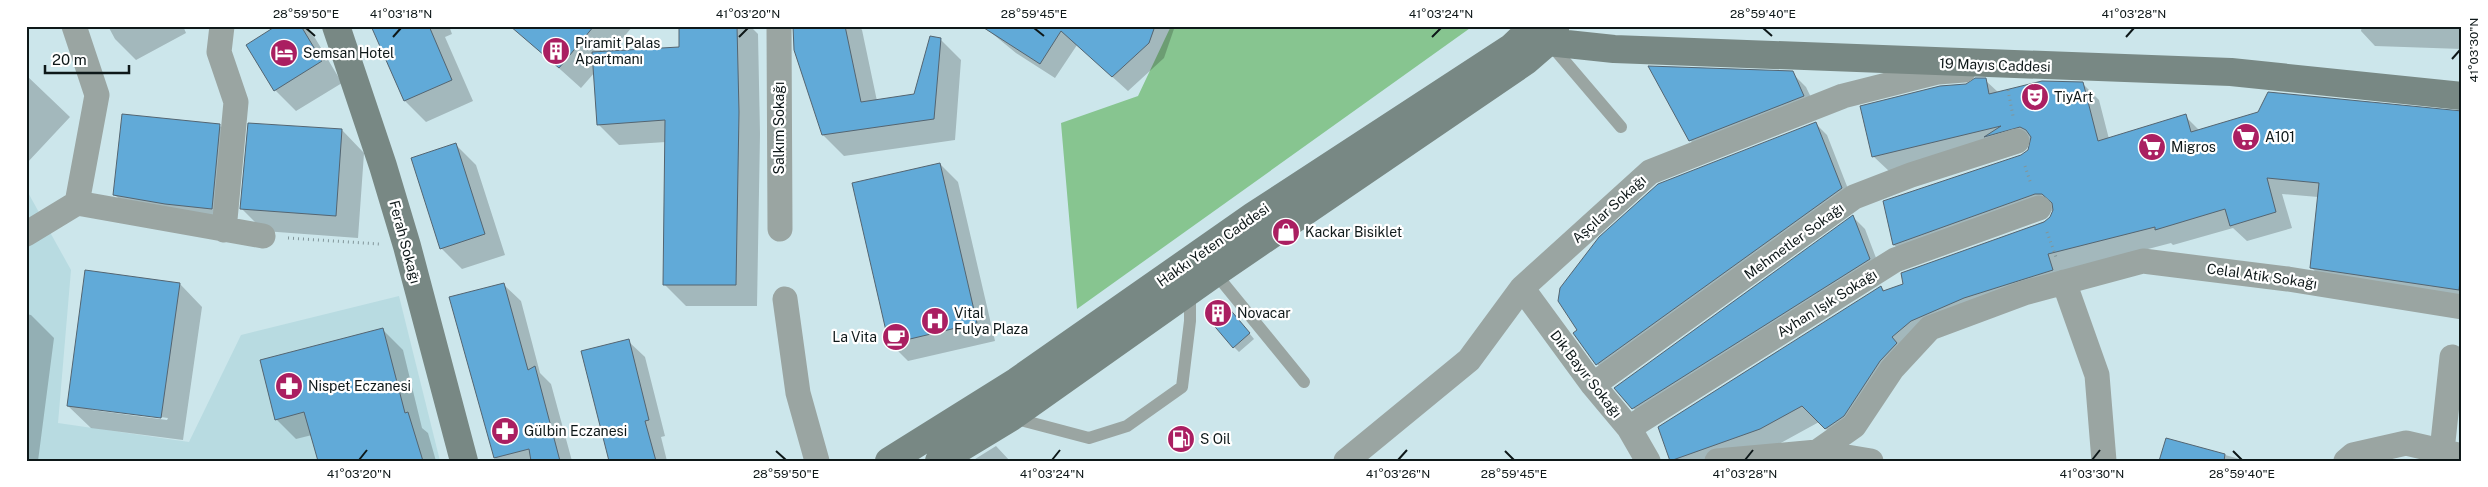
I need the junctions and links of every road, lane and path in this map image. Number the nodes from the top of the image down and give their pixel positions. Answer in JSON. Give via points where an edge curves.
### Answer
{"nodes":[{"id":1,"x":74,"y":26,"type":"edge"},
{"id":2,"x":222,"y":26,"type":"edge"},
{"id":3,"x":336,"y":26,"type":"edge"},
{"id":4,"x":779,"y":26,"type":"edge"},
{"id":5,"x":1542,"y":32,"type":"edge"},
{"id":6,"x":2004,"y":65,"type":"junction"},
{"id":7,"x":2462,"y":96,"type":"edge"},
{"id":8,"x":1621,"y":127,"type":"dead end"},
{"id":9,"x":2017,"y":141,"type":"junction"},
{"id":10,"x":77,"y":203,"type":"junction"},
{"id":11,"x":2040,"y":208,"type":"junction"},
{"id":12,"x":780,"y":229,"type":"dead end"},
{"id":13,"x":224,"y":230,"type":"junction"},
{"id":14,"x":26,"y":234,"type":"edge"},
{"id":15,"x":263,"y":236,"type":"joint"},
{"id":16,"x":407,"y":246,"type":"junction"},
{"id":17,"x":1215,"y":273,"type":"junction"},
{"id":18,"x":2064,"y":282,"type":"junction"},
{"id":19,"x":1522,"y":288,"type":"junction"},
{"id":20,"x":1190,"y":290,"type":"junction"},
{"id":21,"x":785,"y":299,"type":"dead end"},
{"id":22,"x":2462,"y":307,"type":"edge"},
{"id":23,"x":2452,"y":357,"type":"dead end"},
{"id":24,"x":1304,"y":382,"type":"dead end"},
{"id":25,"x":1593,"y":384,"type":"junction"},
{"id":26,"x":1010,"y":418,"type":"junction"},
{"id":27,"x":1629,"y":428,"type":"junction"},
{"id":28,"x":2452,"y":453,"type":"edge"},
{"id":29,"x":1816,"y":456,"type":"edge"},
{"id":30,"x":464,"y":461,"type":"edge"},
{"id":31,"x":817,"y":461,"type":"edge"},
{"id":32,"x":889,"y":461,"type":"edge"},
{"id":33,"x":939,"y":461,"type":"edge"},
{"id":34,"x":1346,"y":461,"type":"edge"},
{"id":35,"x":1648,"y":461,"type":"edge"},
{"id":36,"x":1717,"y":461,"type":"edge"},
{"id":37,"x":1871,"y":461,"type":"edge"},
{"id":38,"x":2104,"y":461,"type":"edge"},
{"id":39,"x":2346,"y":461,"type":"edge"}],
"edges":[{"from":1,"to":10,"type":"street","via":[[97,95]]},
{"from":2,"to":13,"type":"street","via":[[220,52],[236,102]]},
{"from":3,"to":16,"type":"main road","name":"Ferah Sokağı"},
{"from":4,"to":12,"type":"street","name":"Salkım Sokağı"},
{"from":5,"to":6,"type":"main road","name":"19 Mayıs Caddesi","via":[[1614,49]]},
{"from":5,"to":8,"type":"lane"},
{"from":5,"to":17,"type":"main road","name":"Hakkı Yeten Caddesi","via":[[1526,61]]},
{"from":5,"to":32,"type":"main road","name":"Hakkı Yeten Caddesi","via":[[1512,47],[1253,216],[1017,381]]},
{"from":6,"to":7,"type":"main road","name":"19 Mayıs Caddesi","via":[[2231,72]]},
{"from":6,"to":9,"type":"path"},
{"from":6,"to":19,"type":"street","name":"Aşçılar Sokağı","via":[[1938,72],[1843,96],[1650,172]]},
{"from":9,"to":11,"type":"path"},
{"from":9,"to":25,"type":"street","name":"Mehmetler Sokağı","via":[[1854,197]]},
{"from":10,"to":13,"type":"street"},
{"from":10,"to":14,"type":"street"},
{"from":11,"to":18,"type":"path"},
{"from":11,"to":27,"type":"street","name":"Ayhan Işık Sokağı","via":[[1895,260]]},
{"from":13,"to":15,"type":"street"},
{"from":15,"to":16,"type":"path"},
{"from":16,"to":30,"type":"main road","name":"Ferah Sokağı"},
{"from":17,"to":20,"type":"main road","name":"Hakkı Yeten Caddesi"},
{"from":17,"to":24,"type":"lane"},
{"from":18,"to":22,"type":"street","name":"Celal Atik Sokağı","via":[[2143,261],[2288,279]]},
{"from":18,"to":29,"type":"street","name":"Celal Atik Sokağı","via":[[2024,293],[1930,328],[1892,369],[1854,426]]},
{"from":18,"to":38,"type":"street","via":[[2097,375]]},
{"from":19,"to":25,"type":"street","name":"Dik Bayır Sokağı"},
{"from":19,"to":34,"type":"street","name":"Aşçılar Sokağı","via":[[1469,360]]},
{"from":20,"to":26,"type":"main road","name":"Hakkı Yeten Caddesi"},
{"from":20,"to":26,"type":"lane","via":[[1190,321],[1182,387],[1127,426],[1089,438]]},
{"from":21,"to":31,"type":"street","via":[[798,392]]},
{"from":23,"to":28,"type":"street"},
{"from":25,"to":27,"type":"street","name":"Dik Bayır Sokağı"},
{"from":26,"to":33,"type":"main road","name":"Hakkı Yeten Caddesi"},
{"from":27,"to":35,"type":"street","name":"Dik Bayır Sokağı"},
{"from":28,"to":39,"type":"street","via":[[2406,443],[2353,456]]},
{"from":29,"to":36,"type":"street"},
{"from":29,"to":37,"type":"street"}]}
